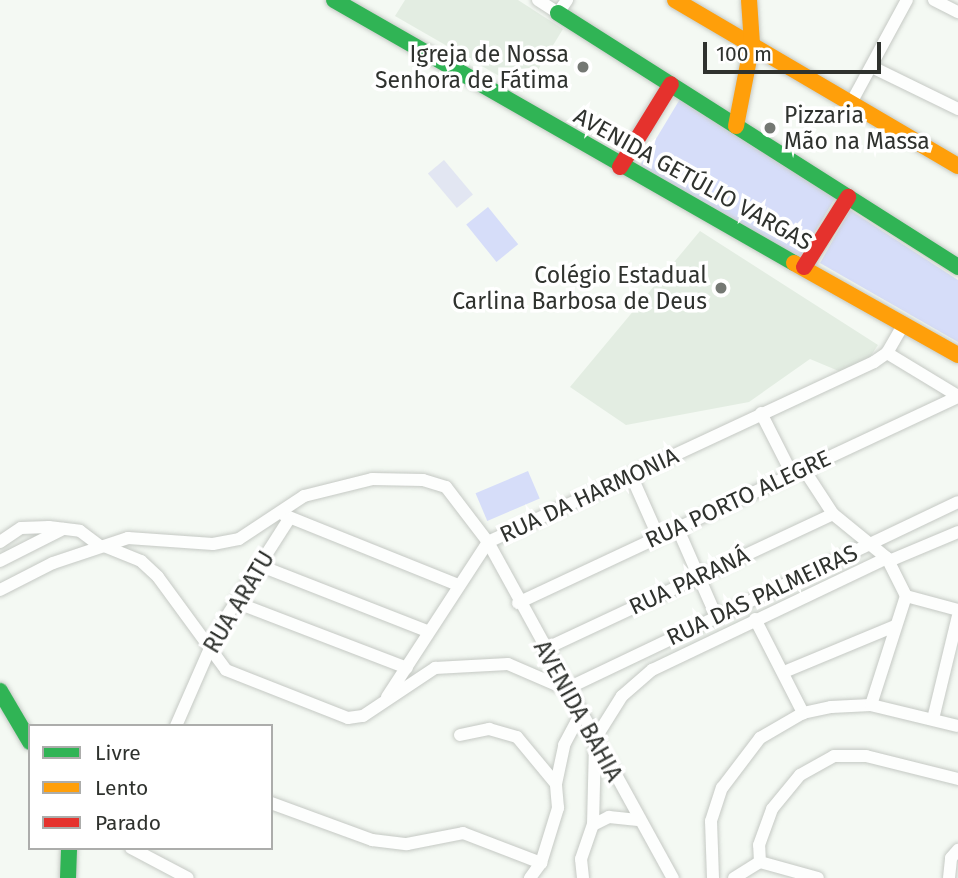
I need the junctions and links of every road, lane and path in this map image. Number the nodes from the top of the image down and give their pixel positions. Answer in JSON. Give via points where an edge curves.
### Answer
{"nodes":[{"id":1,"x":334,"y":0,"type":"edge"},
{"id":2,"x":538,"y":0,"type":"edge"},
{"id":3,"x":675,"y":0,"type":"edge"},
{"id":4,"x":749,"y":0,"type":"edge"},
{"id":5,"x":907,"y":0,"type":"edge"},
{"id":6,"x":934,"y":0,"type":"edge"},
{"id":7,"x":562,"y":6,"type":"edge"},
{"id":8,"x":958,"y":12,"type":"edge"},
{"id":9,"x":752,"y":44,"type":"junction"},
{"id":10,"x":872,"y":67,"type":"junction"},
{"id":11,"x":670,"y":84,"type":"junction"},
{"id":12,"x":851,"y":103,"type":"junction"},
{"id":13,"x":958,"y":109,"type":"edge"},
{"id":14,"x":736,"y":126,"type":"junction"},
{"id":15,"x":958,"y":166,"type":"edge"},
{"id":16,"x":620,"y":167,"type":"junction"},
{"id":17,"x":848,"y":197,"type":"junction"},
{"id":18,"x":804,"y":267,"type":"junction"},
{"id":19,"x":958,"y":267,"type":"edge"},
{"id":20,"x":904,"y":323,"type":"junction"},
{"id":21,"x":887,"y":353,"type":"junction"},
{"id":22,"x":958,"y":355,"type":"edge"},
{"id":23,"x":958,"y":396,"type":"edge"},
{"id":24,"x":761,"y":413,"type":"junction"},
{"id":25,"x":798,"y":471,"type":"junction"},
{"id":26,"x":631,"y":475,"type":"junction"},
{"id":27,"x":958,"y":502,"type":"edge"},
{"id":28,"x":833,"y":514,"type":"junction"},
{"id":29,"x":285,"y":516,"type":"junction"},
{"id":30,"x":677,"y":527,"type":"junction"},
{"id":31,"x":64,"y":529,"type":"junction"},
{"id":32,"x":958,"y":531,"type":"edge"},
{"id":33,"x":658,"y":536,"type":"junction"},
{"id":34,"x":0,"y":541,"type":"edge"},
{"id":35,"x":488,"y":542,"type":"junction"},
{"id":36,"x":874,"y":543,"type":"junction"},
{"id":37,"x":102,"y":546,"type":"junction"},
{"id":38,"x":888,"y":560,"type":"junction"},
{"id":39,"x":0,"y":561,"type":"edge"},
{"id":40,"x":261,"y":566,"type":"junction"},
{"id":41,"x":699,"y":576,"type":"junction"},
{"id":42,"x":458,"y":585,"type":"junction"},
{"id":43,"x":0,"y":590,"type":"edge"},
{"id":44,"x":906,"y":596,"type":"junction"},
{"id":45,"x":235,"y":602,"type":"junction"},
{"id":46,"x":518,"y":603,"type":"junction"},
{"id":47,"x":958,"y":610,"type":"edge"},
{"id":48,"x":716,"y":615,"type":"junction"},
{"id":49,"x":958,"y":616,"type":"edge"},
{"id":50,"x":755,"y":619,"type":"junction"},
{"id":51,"x":895,"y":626,"type":"junction"},
{"id":52,"x":429,"y":632,"type":"junction"},
{"id":53,"x":419,"y":648,"type":"junction"},
{"id":54,"x":545,"y":649,"type":"junction"},
{"id":55,"x":208,"y":651,"type":"junction"},
{"id":56,"x":407,"y":668,"type":"junction"},
{"id":57,"x":435,"y":668,"type":"junction"},
{"id":58,"x":784,"y":673,"type":"junction"},
{"id":59,"x":566,"y":689,"type":"junction"},
{"id":60,"x":0,"y":691,"type":"edge"},
{"id":61,"x":871,"y":705,"type":"junction"},
{"id":62,"x":380,"y":706,"type":"junction"},
{"id":63,"x":803,"y":713,"type":"junction"},
{"id":64,"x":580,"y":715,"type":"junction"},
{"id":65,"x":933,"y":719,"type":"junction"},
{"id":66,"x":177,"y":724,"type":"edge"},
{"id":67,"x":958,"y":726,"type":"edge"},
{"id":68,"x":460,"y":735,"type":"dead end"},
{"id":69,"x":28,"y":739,"type":"edge"},
{"id":70,"x":595,"y":739,"type":"junction"},
{"id":71,"x":958,"y":779,"type":"edge"},
{"id":72,"x":556,"y":784,"type":"junction"},
{"id":73,"x":273,"y":804,"type":"edge"},
{"id":74,"x":638,"y":820,"type":"junction"},
{"id":75,"x":593,"y":825,"type":"junction"},
{"id":76,"x":69,"y":850,"type":"edge"},
{"id":77,"x":958,"y":850,"type":"edge"},
{"id":78,"x":134,"y":852,"type":"edge"},
{"id":79,"x":760,"y":862,"type":"junction"},
{"id":80,"x":541,"y":863,"type":"junction"},
{"id":81,"x":68,"y":878,"type":"edge"},
{"id":82,"x":188,"y":878,"type":"edge"},
{"id":83,"x":530,"y":878,"type":"edge"},
{"id":84,"x":583,"y":878,"type":"edge"},
{"id":85,"x":673,"y":878,"type":"edge"},
{"id":86,"x":713,"y":878,"type":"edge"},
{"id":87,"x":734,"y":878,"type":"edge"},
{"id":88,"x":818,"y":878,"type":"edge"},
{"id":89,"x":948,"y":878,"type":"edge"}],
"edges":[{"from":1,"to":16,"type":"street","name":"AVENIDA GETÚLIO VARGAS"},
{"from":2,"to":7,"type":"street"},
{"from":3,"to":9,"type":"street"},
{"from":4,"to":9,"type":"street"},
{"from":5,"to":10,"type":"street"},
{"from":6,"to":8,"type":"street"},
{"from":7,"to":11,"type":"street"},
{"from":9,"to":12,"type":"street"},
{"from":9,"to":14,"type":"street"},
{"from":10,"to":12,"type":"street"},
{"from":10,"to":13,"type":"street"},
{"from":11,"to":14,"type":"street"},
{"from":11,"to":16,"type":"street"},
{"from":12,"to":15,"type":"street"},
{"from":14,"to":17,"type":"street"},
{"from":16,"to":18,"type":"street","name":"AVENIDA GETÚLIO VARGAS","via":[[779,258]]},
{"from":17,"to":18,"type":"street"},
{"from":17,"to":19,"type":"street"},
{"from":18,"to":20,"type":"street","name":"AVENIDA GETÚLIO VARGAS"},
{"from":20,"to":21,"type":"street"},
{"from":20,"to":22,"type":"street","name":"AVENIDA GETÚLIO VARGAS"},
{"from":21,"to":23,"type":"street"},
{"from":21,"to":24,"type":"street","name":"RUA DA HARMONIA"},
{"from":23,"to":25,"type":"street","name":"RUA PORTO ALEGRE"},
{"from":24,"to":25,"type":"street"},
{"from":24,"to":26,"type":"street","name":"RUA DA HARMONIA"},
{"from":25,"to":28,"type":"street"},
{"from":25,"to":30,"type":"street","name":"RUA PORTO ALEGRE"},
{"from":26,"to":33,"type":"street"},
{"from":26,"to":35,"type":"street","name":"RUA DA HARMONIA"},
{"from":27,"to":36,"type":"street","name":"RUA DAS PALMEIRAS"},
{"from":28,"to":36,"type":"street"},
{"from":28,"to":41,"type":"street","name":"RUA PARANÁ"},
{"from":29,"to":35,"type":"street","name":"RUA DA HARMONIA","via":[[304,496],[372,479],[423,480],[453,493]]},
{"from":29,"to":37,"type":"street","name":"RUA DA HARMONIA","via":[[239,539],[213,544],[128,538]]},
{"from":29,"to":40,"type":"street","name":"RUA ARATU"},
{"from":29,"to":42,"type":"street"},
{"from":30,"to":33,"type":"street","name":"RUA PORTO ALEGRE"},
{"from":30,"to":41,"type":"street"},
{"from":31,"to":34,"type":"street","via":[[21,528]]},
{"from":31,"to":37,"type":"street","via":[[80,531]]},
{"from":31,"to":39,"type":"street"},
{"from":32,"to":38,"type":"street","name":"RUA DAS PALMEIRAS"},
{"from":33,"to":46,"type":"street","name":"RUA PORTO ALEGRE"},
{"from":35,"to":42,"type":"street"},
{"from":35,"to":46,"type":"street","name":"AVENIDA BAHIA"},
{"from":36,"to":38,"type":"street"},
{"from":36,"to":48,"type":"street","name":"RUA DAS PALMEIRAS"},
{"from":37,"to":43,"type":"street","name":"RUA DA HARMONIA"},
{"from":37,"to":55,"type":"street","via":[[141,561],[158,577]]},
{"from":38,"to":44,"type":"street"},
{"from":38,"to":50,"type":"street","name":"RUA DAS PALMEIRAS"},
{"from":40,"to":45,"type":"street","name":"RUA ARATU"},
{"from":40,"to":52,"type":"street"},
{"from":41,"to":48,"type":"street"},
{"from":41,"to":54,"type":"street","name":"RUA PARANÁ"},
{"from":42,"to":52,"type":"street"},
{"from":44,"to":47,"type":"street"},
{"from":44,"to":51,"type":"street"},
{"from":45,"to":55,"type":"street","name":"RUA ARATU"},
{"from":45,"to":56,"type":"street"},
{"from":46,"to":54,"type":"street","name":"AVENIDA BAHIA"},
{"from":48,"to":59,"type":"street","name":"RUA DAS PALMEIRAS"},
{"from":49,"to":65,"type":"street"},
{"from":50,"to":58,"type":"street"},
{"from":50,"to":70,"type":"street","name":"RUA DAS PALMEIRAS","via":[[652,670],[622,696]]},
{"from":51,"to":58,"type":"street"},
{"from":51,"to":61,"type":"street"},
{"from":52,"to":53,"type":"street"},
{"from":53,"to":56,"type":"street"},
{"from":53,"to":57,"type":"street","via":[[423,660]]},
{"from":54,"to":59,"type":"street","name":"AVENIDA BAHIA"},
{"from":55,"to":62,"type":"street","via":[[226,670],[332,713],[363,716]]},
{"from":55,"to":66,"type":"street","name":"RUA ARATU"},
{"from":56,"to":62,"type":"street"},
{"from":57,"to":59,"type":"street","via":[[508,664]]},
{"from":57,"to":62,"type":"street"},
{"from":58,"to":63,"type":"street"},
{"from":59,"to":64,"type":"street","name":"AVENIDA BAHIA"},
{"from":60,"to":69,"type":"street"},
{"from":61,"to":63,"type":"street"},
{"from":61,"to":65,"type":"street"},
{"from":63,"to":86,"type":"street","via":[[760,738],[722,788],[711,821]]},
{"from":64,"to":70,"type":"street","name":"AVENIDA BAHIA"},
{"from":64,"to":72,"type":"street","via":[[564,745]]},
{"from":65,"to":67,"type":"street"},
{"from":68,"to":72,"type":"street","via":[[489,729],[517,737]]},
{"from":70,"to":74,"type":"street","name":"AVENIDA BAHIA"},
{"from":70,"to":75,"type":"street"},
{"from":71,"to":79,"type":"street","via":[[866,756],[834,756],[800,775],[772,809],[759,845]]},
{"from":72,"to":80,"type":"street","via":[[558,808]]},
{"from":73,"to":80,"type":"street","via":[[372,840],[407,844],[463,832]]},
{"from":74,"to":75,"type":"street","via":[[609,817]]},
{"from":74,"to":85,"type":"street","name":"AVENIDA BAHIA"},
{"from":75,"to":84,"type":"street","via":[[582,859]]},
{"from":76,"to":81,"type":"street"},
{"from":77,"to":89,"type":"street","via":[[951,858]]},
{"from":78,"to":82,"type":"street"},
{"from":79,"to":87,"type":"street"},
{"from":79,"to":88,"type":"street"},
{"from":80,"to":83,"type":"street"}]}
